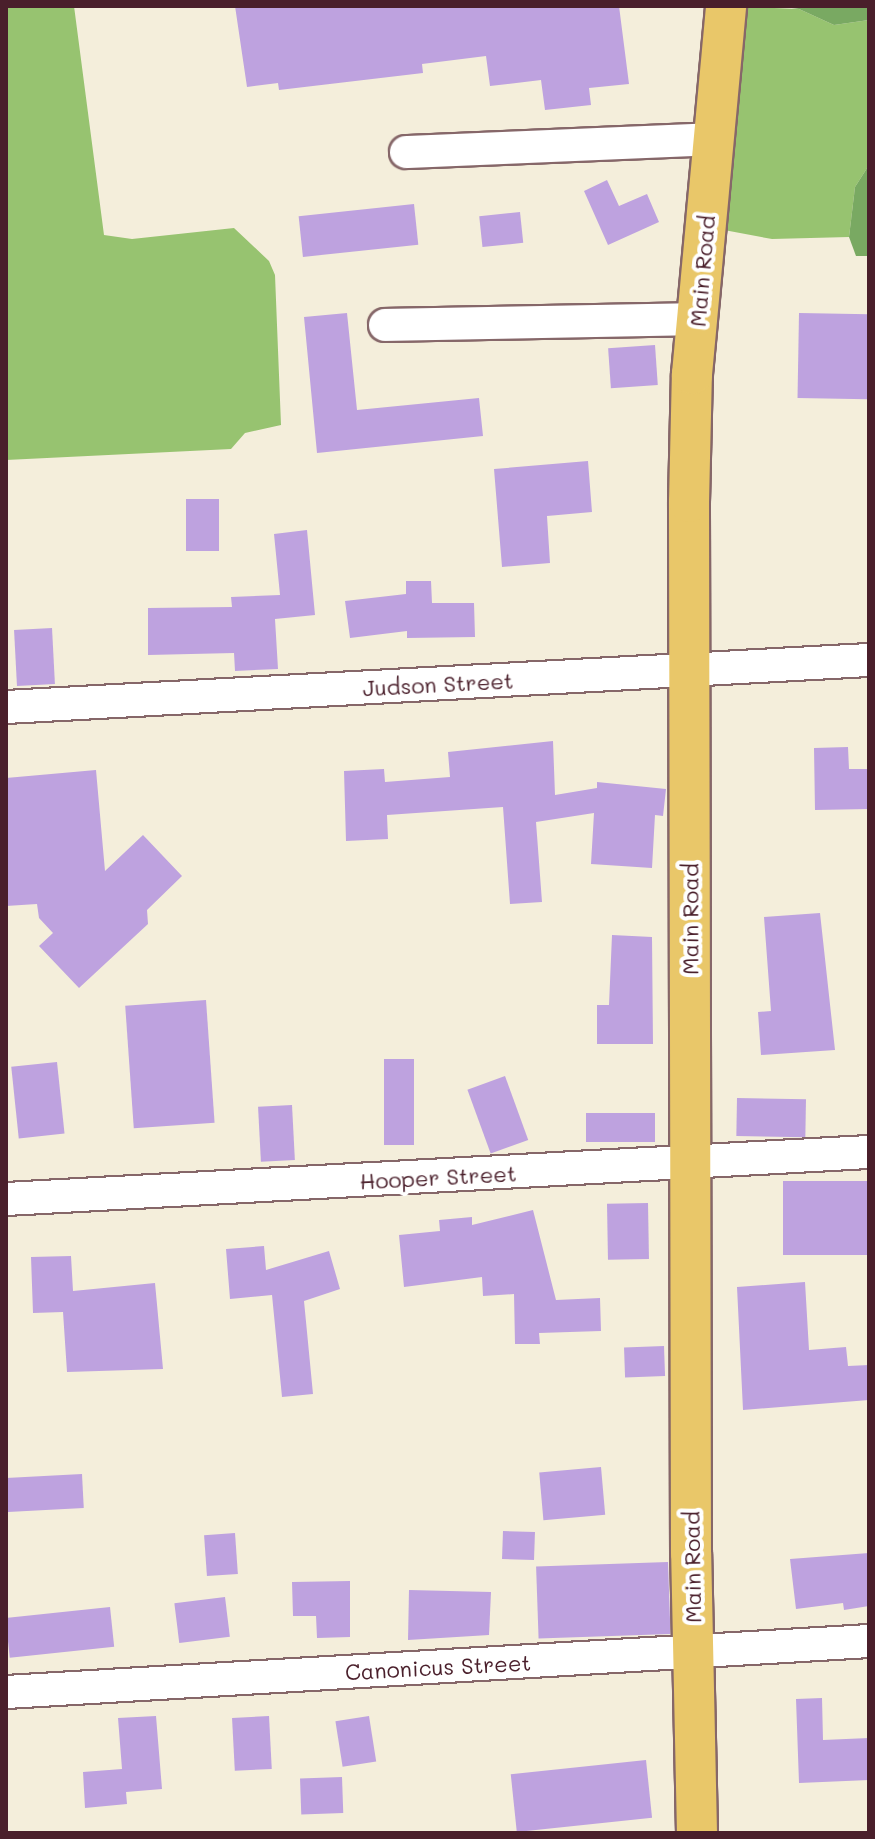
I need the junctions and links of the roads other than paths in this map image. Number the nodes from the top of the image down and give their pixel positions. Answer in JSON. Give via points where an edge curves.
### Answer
{"nodes":[{"id":1,"x":726,"y":6,"type":"edge"},
{"id":2,"x":713,"y":139,"type":"junction"},
{"id":3,"x":406,"y":152,"type":"dead end"},
{"id":4,"x":699,"y":319,"type":"junction"},
{"id":5,"x":385,"y":325,"type":"dead end"},
{"id":6,"x":869,"y":660,"type":"edge"},
{"id":7,"x":689,"y":671,"type":"junction"},
{"id":8,"x":6,"y":707,"type":"edge"},
{"id":9,"x":869,"y":1152,"type":"edge"},
{"id":10,"x":689,"y":1163,"type":"junction"},
{"id":11,"x":6,"y":1199,"type":"edge"},
{"id":12,"x":869,"y":1641,"type":"edge"},
{"id":13,"x":693,"y":1652,"type":"junction"},
{"id":14,"x":6,"y":1692,"type":"edge"},
{"id":15,"x":697,"y":1833,"type":"edge"}],
"edges":[{"from":1,"to":2,"type":"main road","name":"Main Road"},
{"from":2,"to":3,"type":"street"},
{"from":2,"to":4,"type":"main road","name":"Main Road"},
{"from":4,"to":5,"type":"street"},
{"from":4,"to":7,"type":"main road","name":"Main Road","via":[[690,445]]},
{"from":6,"to":7,"type":"street","name":"Judson Street"},
{"from":7,"to":8,"type":"street","name":"Judson Street"},
{"from":7,"to":10,"type":"main road","name":"Main Road"},
{"from":9,"to":10,"type":"street","name":"Hooper Street"},
{"from":10,"to":11,"type":"street","name":"Hooper Street"},
{"from":10,"to":13,"type":"main road","name":"Main Road"},
{"from":12,"to":13,"type":"street","name":"Canonicus Street"},
{"from":13,"to":14,"type":"street","name":"Canonicus Street"},
{"from":13,"to":15,"type":"main road","name":"Main Road"}]}
